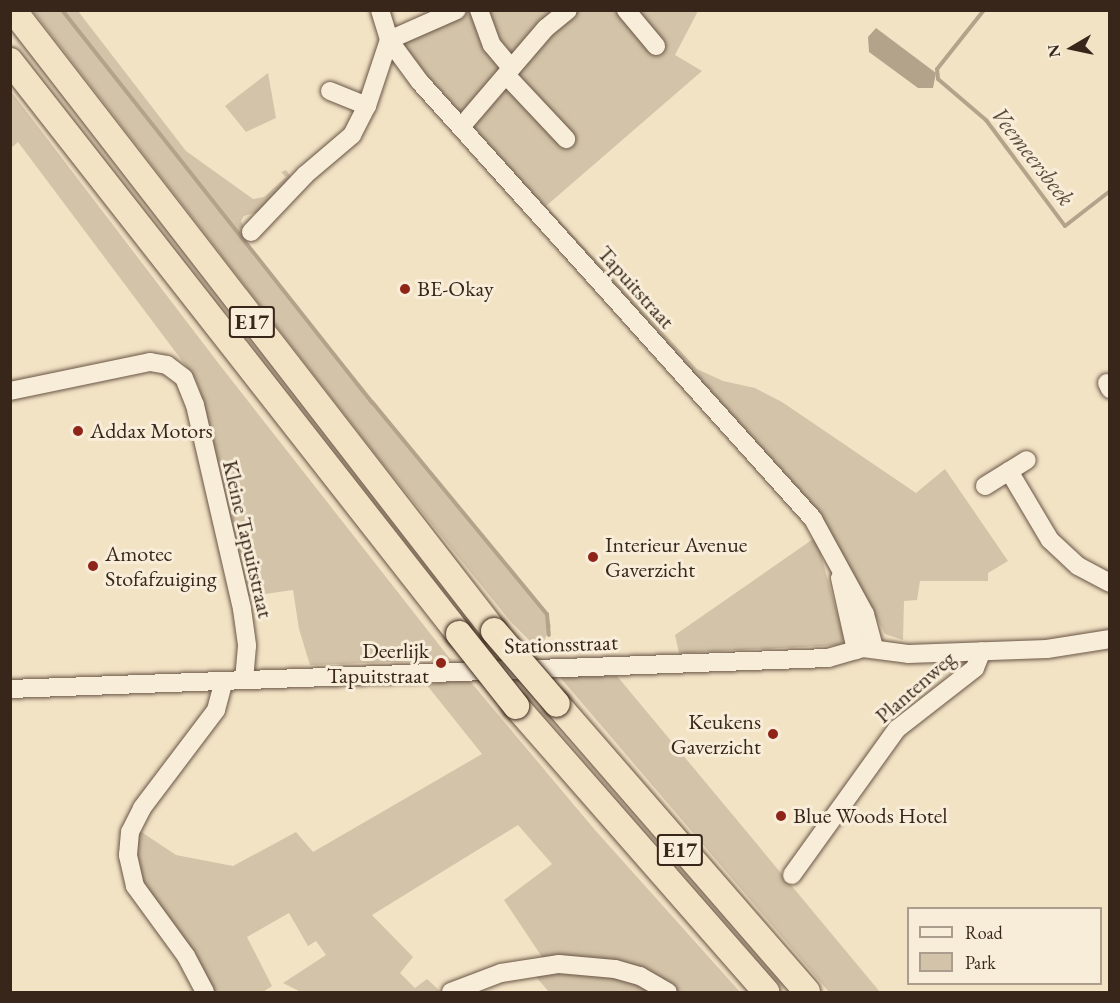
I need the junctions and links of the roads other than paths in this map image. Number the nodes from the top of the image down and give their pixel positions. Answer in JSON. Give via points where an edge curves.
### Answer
{"nodes":[{"id":1,"x":13,"y":10,"type":"edge"},
{"id":2,"x":380,"y":10,"type":"edge"},
{"id":3,"x":457,"y":10,"type":"edge"},
{"id":4,"x":479,"y":10,"type":"edge"},
{"id":5,"x":568,"y":10,"type":"edge"},
{"id":6,"x":626,"y":10,"type":"edge"},
{"id":7,"x":389,"y":40,"type":"junction"},
{"id":8,"x":656,"y":46,"type":"dead end"},
{"id":9,"x":10,"y":61,"type":"edge"},
{"id":10,"x":508,"y":71,"type":"junction"},
{"id":11,"x":330,"y":91,"type":"dead end"},
{"id":12,"x":367,"y":106,"type":"junction"},
{"id":13,"x":461,"y":127,"type":"junction"},
{"id":14,"x":566,"y":139,"type":"dead end"},
{"id":15,"x":251,"y":232,"type":"dead end"},
{"id":16,"x":10,"y":391,"type":"edge"},
{"id":17,"x":1027,"y":460,"type":"dead end"},
{"id":18,"x":1009,"y":471,"type":"junction"},
{"id":19,"x":985,"y":486,"type":"dead end"},
{"id":20,"x":1110,"y":583,"type":"edge"},
{"id":21,"x":1110,"y":639,"type":"edge"},
{"id":22,"x":865,"y":649,"type":"junction"},
{"id":23,"x":982,"y":651,"type":"junction"},
{"id":24,"x":244,"y":680,"type":"junction"},
{"id":25,"x":224,"y":681,"type":"junction"},
{"id":26,"x":10,"y":689,"type":"edge"},
{"id":27,"x":792,"y":874,"type":"dead end"},
{"id":28,"x":205,"y":993,"type":"edge"},
{"id":29,"x":451,"y":993,"type":"edge"},
{"id":30,"x":668,"y":993,"type":"edge"},
{"id":31,"x":766,"y":993,"type":"edge"},
{"id":32,"x":807,"y":993,"type":"edge"}],
"edges":[{"from":1,"to":32,"type":"highway","number":"E17","bridge":true,"via":[[494,631]]},
{"from":2,"to":7,"type":"street","name":"Tapuitstraat"},
{"from":3,"to":7,"type":"street"},
{"from":4,"to":10,"type":"street","via":[[492,45]]},
{"from":5,"to":10,"type":"street","via":[[546,28]]},
{"from":6,"to":8,"type":"street"},
{"from":7,"to":12,"type":"street"},
{"from":7,"to":13,"type":"street","name":"Tapuitstraat"},
{"from":9,"to":31,"type":"highway","number":"E17","bridge":true,"via":[[516,706]]},
{"from":10,"to":13,"type":"street"},
{"from":10,"to":14,"type":"street"},
{"from":11,"to":12,"type":"street"},
{"from":12,"to":15,"type":"street","via":[[352,135],[305,175]]},
{"from":13,"to":22,"type":"street","name":"Tapuitstraat","via":[[813,519],[865,614]]},
{"from":16,"to":24,"type":"street","name":"Kleine Tapuitstraat","via":[[150,362],[166,365],[183,378],[195,405],[242,609],[247,646]]},
{"from":17,"to":18,"type":"street"},
{"from":18,"to":19,"type":"street"},
{"from":18,"to":20,"type":"street","via":[[1050,540],[1078,566]]},
{"from":21,"to":23,"type":"street","name":"Stationsstraat","via":[[1047,649]]},
{"from":22,"to":23,"type":"street","name":"Stationsstraat","via":[[908,654]]},
{"from":22,"to":24,"type":"street","name":"Stationsstraat","via":[[828,658]]},
{"from":23,"to":27,"type":"street","name":"Plantenweg","via":[[975,668],[897,729]]},
{"from":24,"to":25,"type":"street","name":"Stationsstraat"},
{"from":25,"to":26,"type":"street","name":"Stationsstraat"},
{"from":25,"to":28,"type":"street","via":[[216,710],[142,808],[130,832],[128,855],[135,886],[186,956]]},
{"from":29,"to":30,"type":"street","via":[[501,973],[559,964],[615,969],[640,976]]}]}
